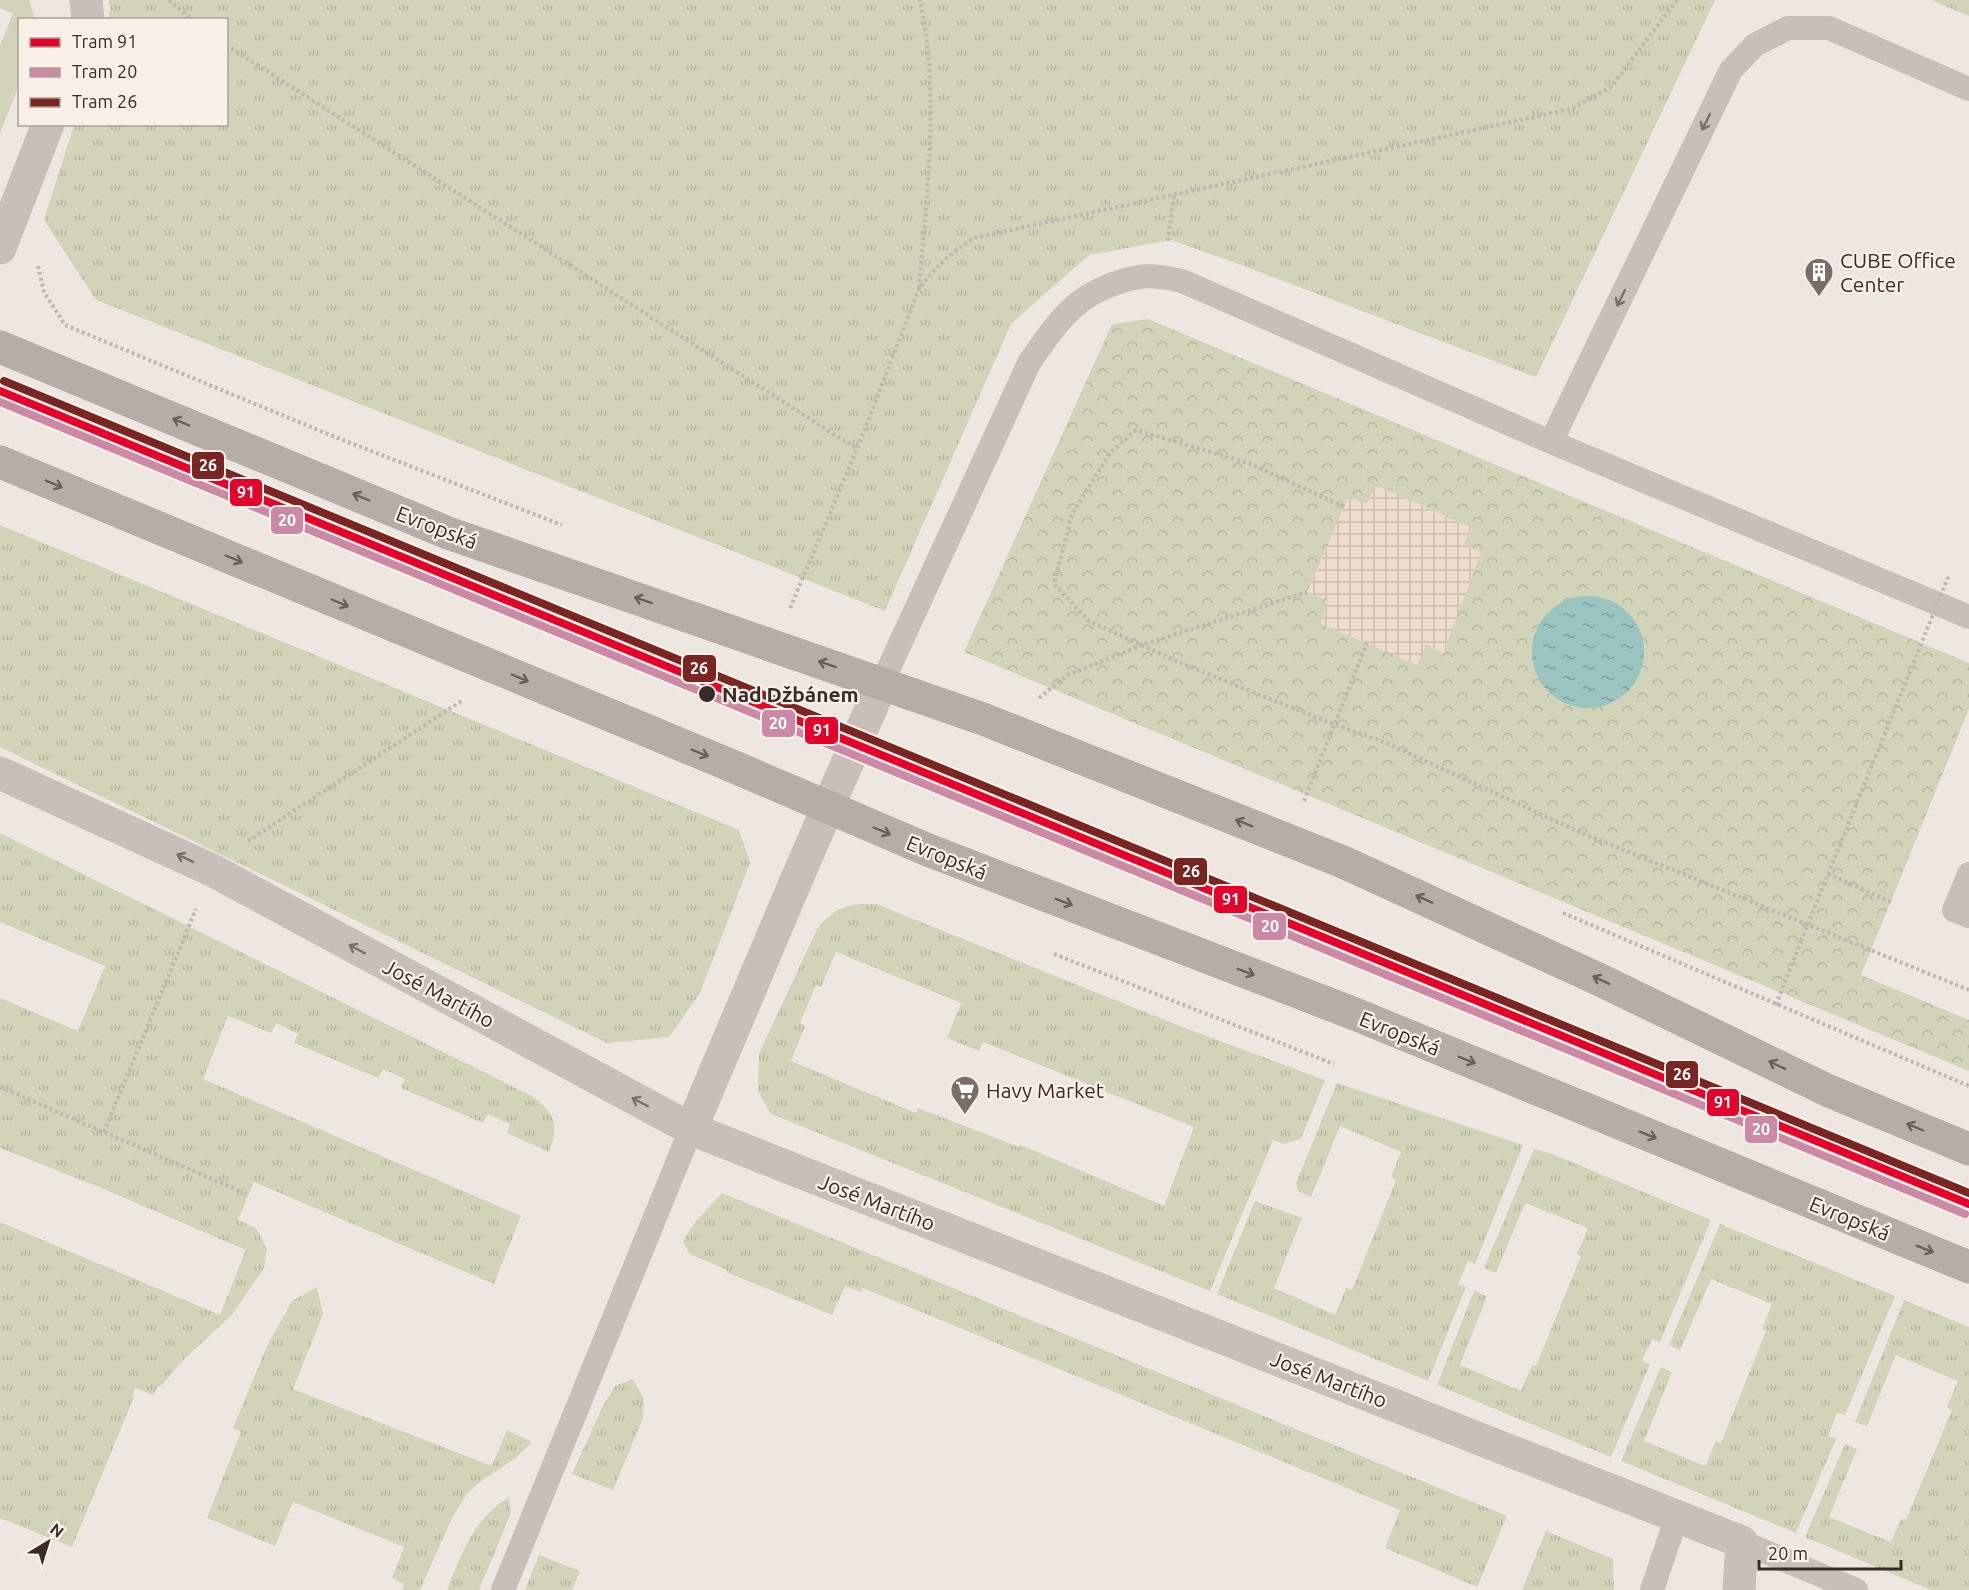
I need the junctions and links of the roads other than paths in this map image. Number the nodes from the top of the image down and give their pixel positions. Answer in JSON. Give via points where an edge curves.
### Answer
{"nodes":[{"id":1,"x":86,"y":0,"type":"edge"},
{"id":2,"x":88,"y":18,"type":"edge"},
{"id":3,"x":1969,"y":89,"type":"edge"},
{"id":4,"x":47,"y":126,"type":"edge"},
{"id":5,"x":0,"y":248,"type":"edge"},
{"id":6,"x":0,"y":347,"type":"edge"},
{"id":7,"x":1551,"y":442,"type":"junction"},
{"id":8,"x":0,"y":462,"type":"edge"},
{"id":9,"x":1969,"y":617,"type":"edge"},
{"id":10,"x":882,"y":683,"type":"junction"},
{"id":11,"x":0,"y":773,"type":"edge"},
{"id":12,"x":828,"y":808,"type":"junction"},
{"id":13,"x":1969,"y":874,"type":"edge"},
{"id":14,"x":1969,"y":916,"type":"edge"},
{"id":15,"x":691,"y":1129,"type":"junction"},
{"id":16,"x":1969,"y":1149,"type":"edge"},
{"id":17,"x":1969,"y":1267,"type":"edge"},
{"id":18,"x":1677,"y":1516,"type":"junction"},
{"id":19,"x":1742,"y":1542,"type":"junction"},
{"id":20,"x":503,"y":1590,"type":"edge"},
{"id":21,"x":1652,"y":1590,"type":"edge"},
{"id":22,"x":1739,"y":1590,"type":"edge"},
{"id":23,"x":1856,"y":1590,"type":"edge"}],
"edges":[{"from":1,"to":2,"type":"street"},
{"from":3,"to":7,"type":"lane","one_way":true,"via":[[1829,28],[1788,28],[1755,45],[1731,70]]},
{"from":4,"to":5,"type":"street"},
{"from":10,"to":6,"type":"main road","name":"Evropská","one_way":true,"via":[[448,533]]},
{"from":7,"to":9,"type":"lane"},
{"from":7,"to":10,"type":"lane","via":[[1182,281],[1139,277],[1106,287],[1076,305],[1029,363]]},
{"from":8,"to":12,"type":"main road","name":"Evropská","one_way":true},
{"from":10,"to":12,"type":"street"},
{"from":16,"to":10,"type":"main road","name":"Evropská","one_way":true,"via":[[1829,1090],[1342,862],[1025,735]]},
{"from":15,"to":11,"type":"street","name":"José Martího","one_way":true,"via":[[214,871]]},
{"from":12,"to":15,"type":"street"},
{"from":12,"to":17,"type":"main road","name":"Evropská","one_way":true,"via":[[1355,1014]]},
{"from":13,"to":14,"type":"lane","via":[[1954,910]]},
{"from":15,"to":18,"type":"street","name":"José Martího"},
{"from":15,"to":20,"type":"lane"},
{"from":18,"to":19,"type":"street","name":"José Martího"},
{"from":18,"to":21,"type":"lane"},
{"from":19,"to":22,"type":"street"},
{"from":19,"to":23,"type":"lane"}]}
